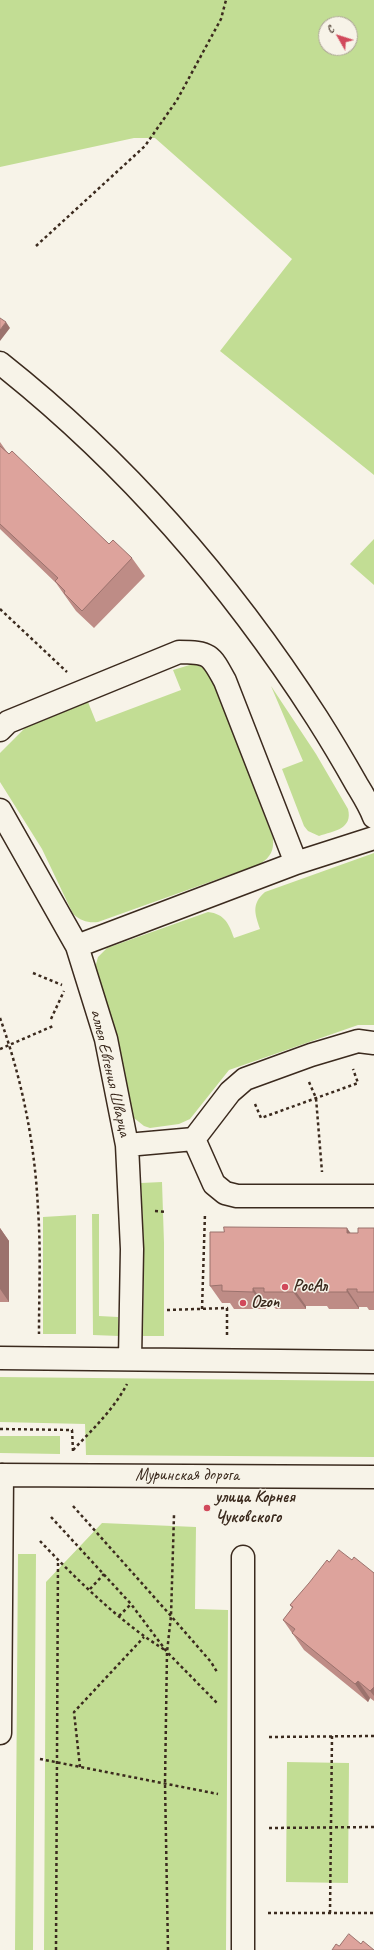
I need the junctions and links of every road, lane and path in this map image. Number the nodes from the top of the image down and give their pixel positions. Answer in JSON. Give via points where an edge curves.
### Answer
{"nodes":[{"id":1,"x":226,"y":0,"type":"edge"},
{"id":2,"x":36,"y":246,"type":"dead end"},
{"id":3,"x":0,"y":363,"type":"edge"},
{"id":4,"x":0,"y":609,"type":"edge"},
{"id":5,"x":86,"y":690,"type":"junction"},
{"id":6,"x":0,"y":730,"type":"edge"},
{"id":7,"x":0,"y":810,"type":"edge"},
{"id":8,"x":374,"y":817,"type":"edge"},
{"id":9,"x":374,"y":838,"type":"edge"},
{"id":10,"x":296,"y":863,"type":"junction"},
{"id":11,"x":77,"y":946,"type":"junction"},
{"id":12,"x":33,"y":973,"type":"dead end"},
{"id":13,"x":0,"y":1018,"type":"edge"},
{"id":14,"x":51,"y":1019,"type":"dead end"},
{"id":15,"x":53,"y":1026,"type":"dead end"},
{"id":16,"x":374,"y":1043,"type":"edge"},
{"id":17,"x":10,"y":1045,"type":"junction"},
{"id":18,"x":345,"y":1046,"type":"junction"},
{"id":19,"x":0,"y":1049,"type":"edge"},
{"id":20,"x":301,"y":1059,"type":"junction"},
{"id":21,"x":246,"y":1079,"type":"junction"},
{"id":22,"x":316,"y":1098,"type":"junction"},
{"id":23,"x":194,"y":1139,"type":"junction"},
{"id":24,"x":127,"y":1145,"type":"junction"},
{"id":25,"x":374,"y":1196,"type":"edge"},
{"id":26,"x":324,"y":1197,"type":"junction"},
{"id":27,"x":205,"y":1213,"type":"dead end"},
{"id":28,"x":202,"y":1309,"type":"junction"},
{"id":29,"x":167,"y":1310,"type":"dead end"},
{"id":30,"x":39,"y":1340,"type":"dead end"},
{"id":31,"x":227,"y":1342,"type":"dead end"},
{"id":32,"x":0,"y":1358,"type":"edge"},
{"id":33,"x":135,"y":1359,"type":"junction"},
{"id":34,"x":374,"y":1362,"type":"edge"},
{"id":35,"x":0,"y":1429,"type":"edge"},
{"id":36,"x":73,"y":1450,"type":"junction"},
{"id":37,"x":74,"y":1457,"type":"dead end"},
{"id":38,"x":1,"y":1475,"type":"edge"},
{"id":39,"x":374,"y":1477,"type":"edge"},
{"id":40,"x":73,"y":1506,"type":"dead end"},
{"id":41,"x":174,"y":1515,"type":"dead end"},
{"id":42,"x":51,"y":1517,"type":"dead end"},
{"id":43,"x":40,"y":1541,"type":"dead end"},
{"id":44,"x":243,"y":1557,"type":"dead end"},
{"id":45,"x":58,"y":1559,"type":"junction"},
{"id":46,"x":104,"y":1574,"type":"junction"},
{"id":47,"x":90,"y":1589,"type":"junction"},
{"id":48,"x":130,"y":1604,"type":"junction"},
{"id":49,"x":119,"y":1616,"type":"junction"},
{"id":50,"x":171,"y":1616,"type":"junction"},
{"id":51,"x":144,"y":1637,"type":"junction"},
{"id":52,"x":167,"y":1652,"type":"junction"},
{"id":53,"x":218,"y":1678,"type":"dead end"},
{"id":54,"x":219,"y":1699,"type":"dead end"},
{"id":55,"x":0,"y":1733,"type":"edge"},
{"id":56,"x":332,"y":1736,"type":"junction"},
{"id":57,"x":374,"y":1736,"type":"edge"},
{"id":58,"x":264,"y":1737,"type":"dead end"},
{"id":59,"x":40,"y":1759,"type":"dead end"},
{"id":60,"x":57,"y":1762,"type":"junction"},
{"id":61,"x":80,"y":1767,"type":"junction"},
{"id":62,"x":165,"y":1783,"type":"junction"},
{"id":63,"x":218,"y":1787,"type":"dead end"},
{"id":64,"x":217,"y":1794,"type":"junction"},
{"id":65,"x":222,"y":1795,"type":"dead end"},
{"id":66,"x":217,"y":1802,"type":"dead end"},
{"id":67,"x":374,"y":1827,"type":"edge"},
{"id":68,"x":263,"y":1828,"type":"dead end"},
{"id":69,"x":331,"y":1828,"type":"junction"},
{"id":70,"x":263,"y":1912,"type":"dead end"},
{"id":71,"x":330,"y":1913,"type":"junction"},
{"id":72,"x":374,"y":1913,"type":"edge"},
{"id":73,"x":56,"y":1950,"type":"edge"},
{"id":74,"x":168,"y":1950,"type":"edge"},
{"id":75,"x":243,"y":1950,"type":"edge"}],
"edges":[{"from":1,"to":2,"type":"path","via":[[221,18],[177,100],[145,146]]},
{"from":3,"to":8,"type":"street","via":[[89,441],[151,503],[211,570],[300,691],[339,753]]},
{"from":4,"to":5,"type":"path"},
{"from":5,"to":6,"type":"street","via":[[8,722]]},
{"from":5,"to":10,"type":"street","via":[[179,652],[199,652],[214,659],[225,681]]},
{"from":7,"to":11,"type":"street","name":"аллея Евгения Шварца"},
{"from":9,"to":10,"type":"street"},
{"from":10,"to":11,"type":"street"},
{"from":11,"to":24,"type":"street","name":"аллея Евгения Шварца","via":[[106,1040]]},
{"from":12,"to":14,"type":"path","via":[[66,987]]},
{"from":13,"to":17,"type":"path"},
{"from":15,"to":17,"type":"path"},
{"from":16,"to":18,"type":"street","via":[[358,1041]]},
{"from":17,"to":19,"type":"path"},
{"from":17,"to":30,"type":"path","via":[[32,1143],[38,1210]]},
{"from":18,"to":20,"type":"street"},
{"from":18,"to":22,"type":"path","via":[[358,1083]]},
{"from":20,"to":21,"type":"street"},
{"from":20,"to":22,"type":"path"},
{"from":21,"to":22,"type":"path","via":[[261,1118]]},
{"from":21,"to":23,"type":"street","via":[[230,1092]]},
{"from":22,"to":26,"type":"path"},
{"from":23,"to":24,"type":"street"},
{"from":23,"to":26,"type":"street","via":[[214,1184],[225,1193],[237,1196]]},
{"from":24,"to":33,"type":"street","name":"аллея Евгения Шварца"},
{"from":25,"to":26,"type":"street"},
{"from":27,"to":28,"type":"path"},
{"from":28,"to":29,"type":"path"},
{"from":28,"to":31,"type":"path","via":[[227,1308]]},
{"from":32,"to":33,"type":"street"},
{"from":33,"to":34,"type":"street"},
{"from":33,"to":36,"type":"path","via":[[122,1394]]},
{"from":35,"to":36,"type":"path","via":[[72,1430]]},
{"from":36,"to":37,"type":"path"},
{"from":38,"to":39,"type":"street","name":"Муринская дорога"},
{"from":38,"to":55,"type":"street"},
{"from":40,"to":50,"type":"path"},
{"from":41,"to":50,"type":"path"},
{"from":42,"to":46,"type":"path"},
{"from":43,"to":45,"type":"path"},
{"from":44,"to":75,"type":"street"},
{"from":45,"to":47,"type":"path"},
{"from":45,"to":60,"type":"path"},
{"from":46,"to":47,"type":"path"},
{"from":46,"to":48,"type":"path"},
{"from":47,"to":49,"type":"path"},
{"from":48,"to":49,"type":"path"},
{"from":48,"to":52,"type":"path"},
{"from":49,"to":51,"type":"path"},
{"from":50,"to":52,"type":"path"},
{"from":50,"to":53,"type":"path","via":[[211,1662]]},
{"from":51,"to":52,"type":"path"},
{"from":51,"to":61,"type":"path","via":[[74,1712]]},
{"from":52,"to":54,"type":"path","via":[[220,1706]]},
{"from":52,"to":62,"type":"path"},
{"from":56,"to":57,"type":"path"},
{"from":56,"to":58,"type":"path"},
{"from":56,"to":69,"type":"path"},
{"from":59,"to":60,"type":"path"},
{"from":60,"to":61,"type":"path"},
{"from":60,"to":73,"type":"path"},
{"from":61,"to":62,"type":"path"},
{"from":62,"to":64,"type":"path"},
{"from":62,"to":74,"type":"path"},
{"from":63,"to":64,"type":"path"},
{"from":64,"to":65,"type":"path"},
{"from":64,"to":66,"type":"path"},
{"from":67,"to":69,"type":"path"},
{"from":68,"to":69,"type":"path"},
{"from":69,"to":71,"type":"path"},
{"from":70,"to":71,"type":"path"},
{"from":71,"to":72,"type":"path"}]}
